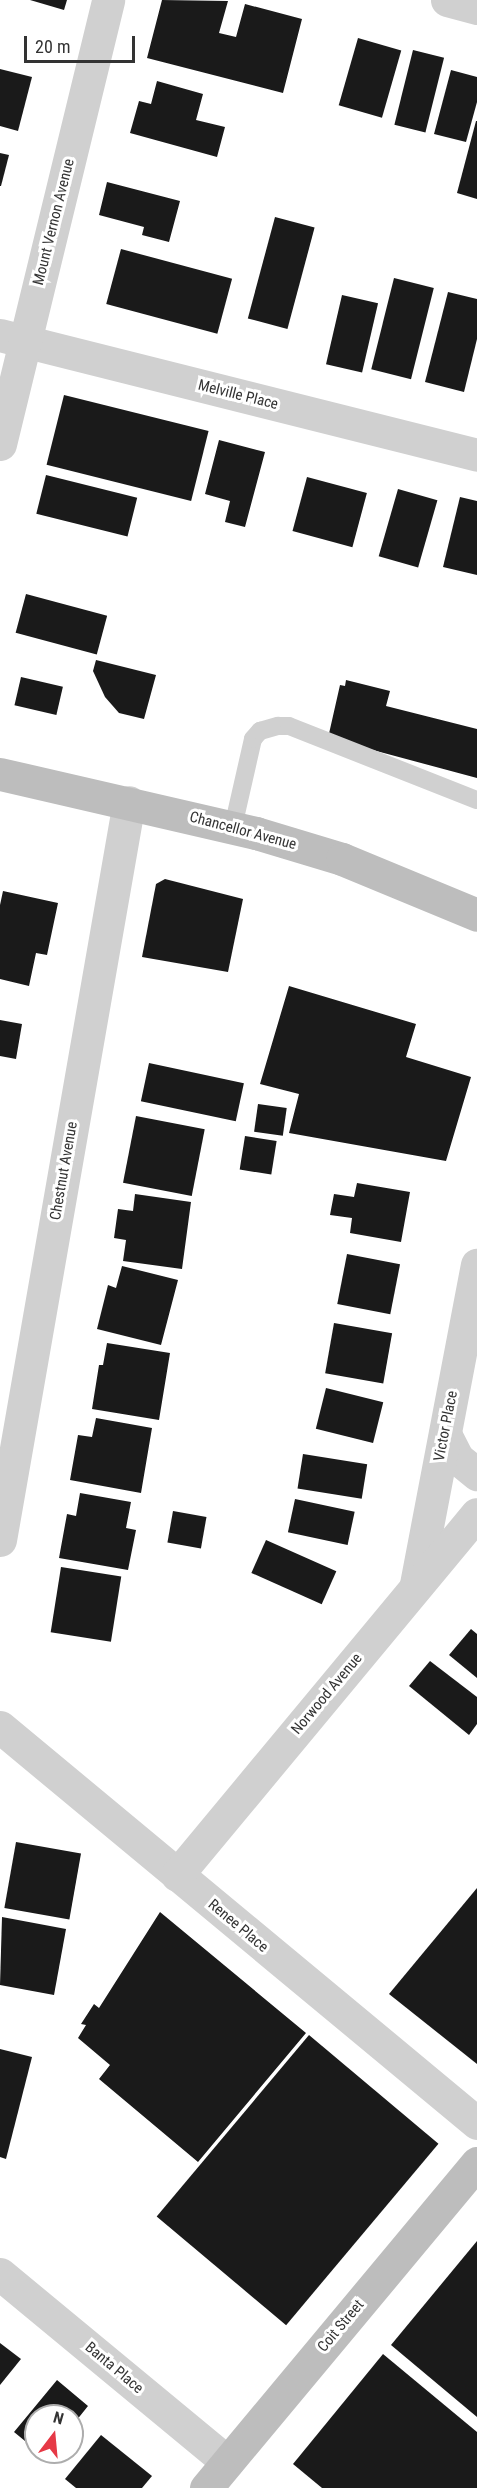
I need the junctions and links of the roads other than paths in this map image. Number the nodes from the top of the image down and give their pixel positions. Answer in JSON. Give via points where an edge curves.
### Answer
{"nodes":[{"id":1,"x":108,"y":0,"type":"edge"},
{"id":2,"x":447,"y":0,"type":"edge"},
{"id":3,"x":477,"y":8,"type":"edge"},
{"id":4,"x":12,"y":338,"type":"edge"},
{"id":5,"x":0,"y":444,"type":"edge"},
{"id":6,"x":477,"y":455,"type":"edge"},
{"id":7,"x":0,"y":774,"type":"edge"},
{"id":8,"x":477,"y":800,"type":"edge"},
{"id":9,"x":129,"y":802,"type":"junction"},
{"id":10,"x":233,"y":827,"type":"junction"},
{"id":11,"x":477,"y":915,"type":"edge"},
{"id":12,"x":477,"y":1265,"type":"edge"},
{"id":13,"x":445,"y":1434,"type":"junction"},
{"id":14,"x":477,"y":1474,"type":"edge"},
{"id":15,"x":477,"y":1514,"type":"edge"},
{"id":16,"x":0,"y":1540,"type":"edge"},
{"id":17,"x":415,"y":1588,"type":"junction"},
{"id":18,"x":0,"y":1727,"type":"edge"},
{"id":19,"x":177,"y":1875,"type":"junction"},
{"id":20,"x":477,"y":2123,"type":"edge"},
{"id":21,"x":477,"y":2163,"type":"edge"},
{"id":22,"x":0,"y":2274,"type":"edge"},
{"id":23,"x":227,"y":2462,"type":"junction"},
{"id":24,"x":206,"y":2488,"type":"edge"}],
"edges":[{"from":1,"to":4,"type":"street","name":"Mount Vernon Avenue"},
{"from":2,"to":3,"type":"street"},
{"from":4,"to":5,"type":"street","name":"Mount Vernon Avenue"},
{"from":4,"to":6,"type":"street","name":"Melville Place"},
{"from":7,"to":9,"type":"main road","name":"Chancellor Avenue"},
{"from":8,"to":10,"type":"lane","via":[[289,726],[278,726],[260,731],[253,739]]},
{"from":9,"to":10,"type":"main road","name":"Chancellor Avenue"},
{"from":9,"to":16,"type":"street","name":"Chestnut Avenue"},
{"from":10,"to":11,"type":"main road","name":"Chancellor Avenue","via":[[342,859]]},
{"from":12,"to":13,"type":"street","name":"Victor Place"},
{"from":13,"to":14,"type":"street","via":[[457,1458]]},
{"from":13,"to":17,"type":"street","name":"Victor Place"},
{"from":15,"to":17,"type":"street","name":"Norwood Avenue"},
{"from":17,"to":19,"type":"street","name":"Norwood Avenue"},
{"from":18,"to":19,"type":"street","name":"Renee Place"},
{"from":19,"to":20,"type":"street","name":"Renee Place"},
{"from":21,"to":23,"type":"main road","name":"Coit Street"},
{"from":22,"to":23,"type":"street","name":"Banta Place"},
{"from":23,"to":24,"type":"main road","name":"Coit Street"}]}
